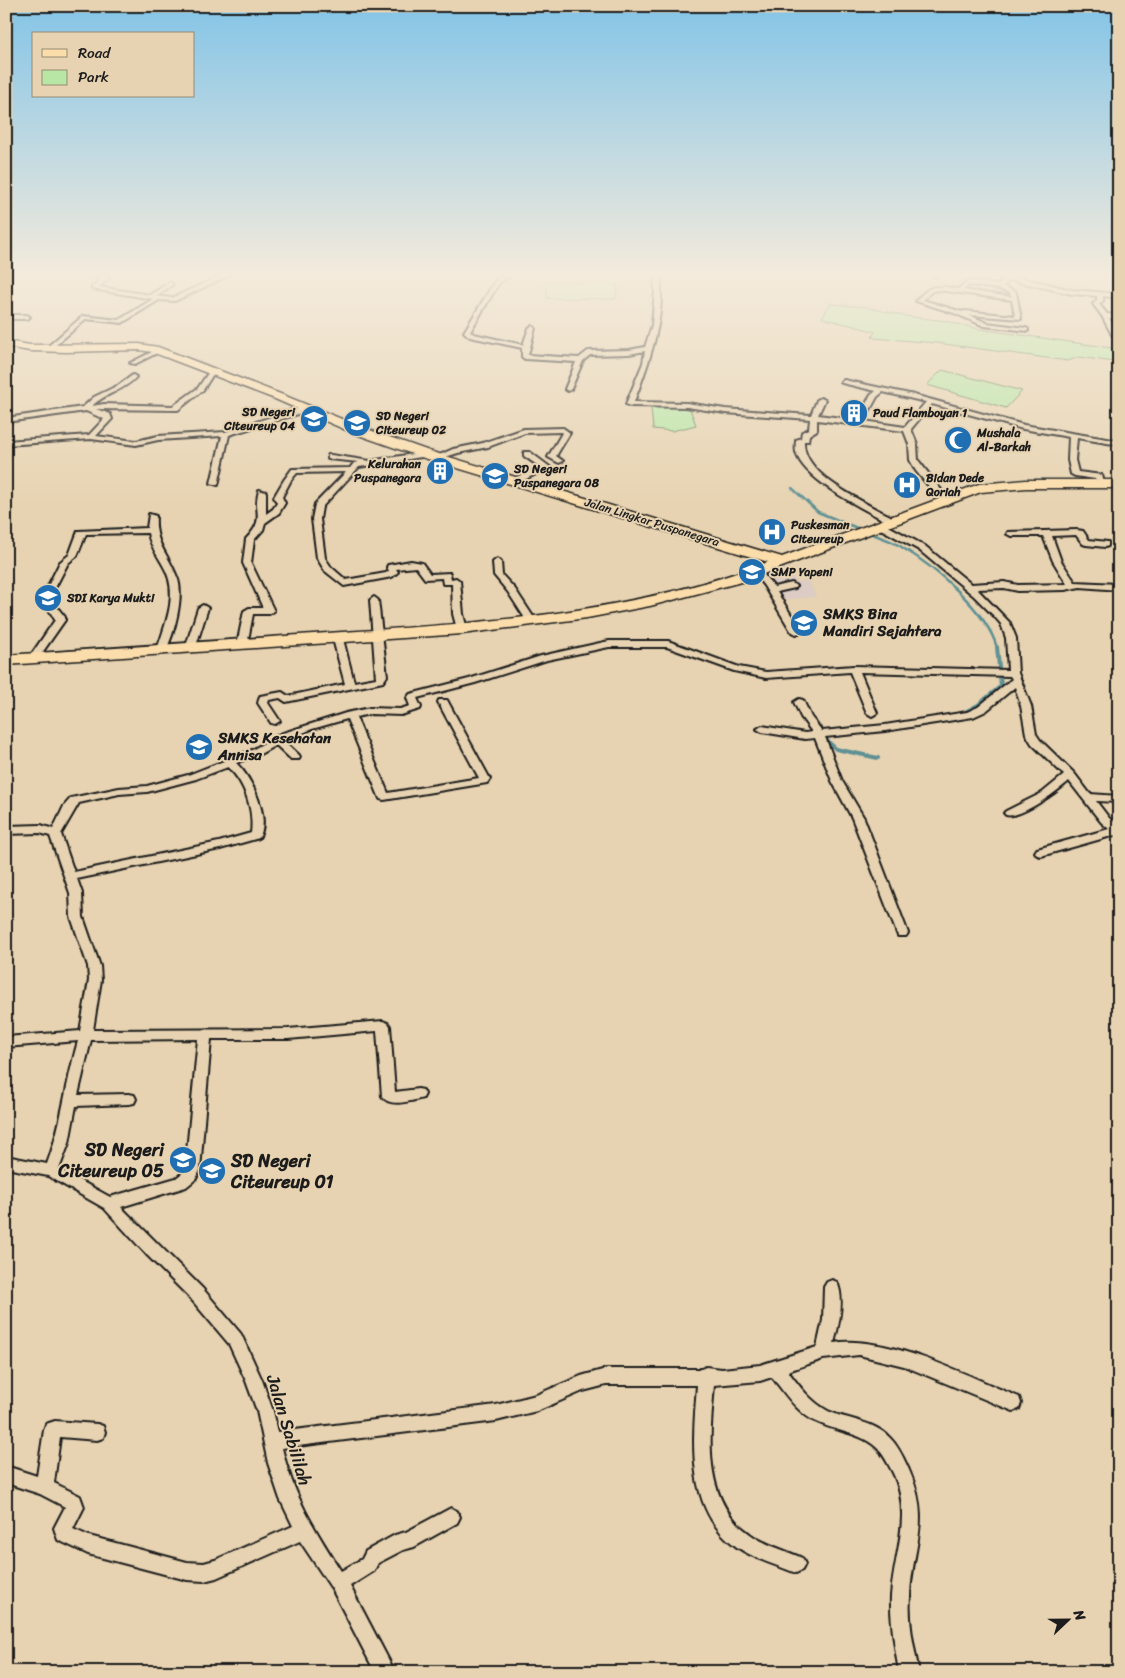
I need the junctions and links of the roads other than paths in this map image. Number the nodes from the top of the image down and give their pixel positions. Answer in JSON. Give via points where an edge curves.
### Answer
{"nodes":[{"id":1,"x":155,"y":352,"type":"edge"},
{"id":2,"x":162,"y":352,"type":"edge"},
{"id":3,"x":524,"y":352,"type":"edge"},
{"id":4,"x":616,"y":352,"type":"edge"},
{"id":5,"x":648,"y":352,"type":"edge"},
{"id":6,"x":580,"y":360,"type":"junction"},
{"id":7,"x":133,"y":363,"type":"dead end"},
{"id":8,"x":212,"y":371,"type":"junction"},
{"id":9,"x":133,"y":378,"type":"dead end"},
{"id":10,"x":844,"y":382,"type":"dead end"},
{"id":11,"x":568,"y":389,"type":"dead end"},
{"id":12,"x":882,"y":389,"type":"junction"},
{"id":13,"x":820,"y":400,"type":"dead end"},
{"id":14,"x":930,"y":401,"type":"junction"},
{"id":15,"x":86,"y":408,"type":"junction"},
{"id":16,"x":305,"y":408,"type":"junction"},
{"id":17,"x":813,"y":418,"type":"junction"},
{"id":18,"x":6,"y":420,"type":"edge"},
{"id":19,"x":860,"y":422,"type":"junction"},
{"id":20,"x":907,"y":429,"type":"junction"},
{"id":21,"x":226,"y":434,"type":"junction"},
{"id":22,"x":1073,"y":436,"type":"junction"},
{"id":23,"x":91,"y":437,"type":"junction"},
{"id":24,"x":6,"y":443,"type":"edge"},
{"id":25,"x":1119,"y":443,"type":"edge"},
{"id":26,"x":425,"y":454,"type":"junction"},
{"id":27,"x":527,"y":454,"type":"dead end"},
{"id":28,"x":331,"y":457,"type":"dead end"},
{"id":29,"x":439,"y":457,"type":"junction"},
{"id":30,"x":375,"y":461,"type":"junction"},
{"id":31,"x":546,"y":466,"type":"junction"},
{"id":32,"x":352,"y":470,"type":"junction"},
{"id":33,"x":517,"y":480,"type":"junction"},
{"id":34,"x":214,"y":483,"type":"dead end"},
{"id":35,"x":1100,"y":483,"type":"junction"},
{"id":36,"x":1119,"y":484,"type":"edge"},
{"id":37,"x":262,"y":492,"type":"dead end"},
{"id":38,"x":945,"y":500,"type":"junction"},
{"id":39,"x":152,"y":516,"type":"dead end"},
{"id":40,"x":261,"y":522,"type":"junction"},
{"id":41,"x":883,"y":524,"type":"junction"},
{"id":42,"x":150,"y":530,"type":"junction"},
{"id":43,"x":1048,"y":533,"type":"junction"},
{"id":44,"x":1011,"y":534,"type":"dead end"},
{"id":45,"x":1105,"y":544,"type":"dead end"},
{"id":46,"x":497,"y":562,"type":"dead end"},
{"id":47,"x":782,"y":562,"type":"junction"},
{"id":48,"x":757,"y":572,"type":"junction"},
{"id":49,"x":1072,"y":585,"type":"junction"},
{"id":50,"x":792,"y":586,"type":"dead end"},
{"id":51,"x":968,"y":587,"type":"junction"},
{"id":52,"x":1119,"y":587,"type":"edge"},
{"id":53,"x":772,"y":590,"type":"junction"},
{"id":54,"x":374,"y":600,"type":"dead end"},
{"id":55,"x":203,"y":608,"type":"dead end"},
{"id":56,"x":531,"y":621,"type":"junction"},
{"id":57,"x":462,"y":629,"type":"junction"},
{"id":58,"x":796,"y":631,"type":"dead end"},
{"id":59,"x":379,"y":636,"type":"junction"},
{"id":60,"x":338,"y":639,"type":"junction"},
{"id":61,"x":242,"y":645,"type":"junction"},
{"id":62,"x":190,"y":649,"type":"junction"},
{"id":63,"x":162,"y":650,"type":"junction"},
{"id":64,"x":34,"y":658,"type":"junction"},
{"id":65,"x":6,"y":660,"type":"edge"},
{"id":66,"x":854,"y":669,"type":"junction"},
{"id":67,"x":1009,"y":674,"type":"junction"},
{"id":68,"x":350,"y":685,"type":"junction"},
{"id":69,"x":443,"y":702,"type":"dead end"},
{"id":70,"x":799,"y":702,"type":"dead end"},
{"id":71,"x":872,"y":713,"type":"dead end"},
{"id":72,"x":350,"y":715,"type":"junction"},
{"id":73,"x":274,"y":721,"type":"dead end"},
{"id":74,"x":762,"y":729,"type":"dead end"},
{"id":75,"x":818,"y":734,"type":"junction"},
{"id":76,"x":277,"y":740,"type":"junction"},
{"id":77,"x":295,"y":757,"type":"dead end"},
{"id":78,"x":229,"y":762,"type":"junction"},
{"id":79,"x":1070,"y":775,"type":"junction"},
{"id":80,"x":1087,"y":797,"type":"junction"},
{"id":81,"x":1119,"y":799,"type":"edge"},
{"id":82,"x":1010,"y":813,"type":"dead end"},
{"id":83,"x":6,"y":830,"type":"edge"},
{"id":84,"x":1118,"y":831,"type":"edge"},
{"id":85,"x":55,"y":834,"type":"junction"},
{"id":86,"x":1041,"y":852,"type":"dead end"},
{"id":87,"x":69,"y":877,"type":"junction"},
{"id":88,"x":902,"y":933,"type":"dead end"},
{"id":89,"x":86,"y":1035,"type":"junction"},
{"id":90,"x":205,"y":1035,"type":"junction"},
{"id":91,"x":6,"y":1042,"type":"edge"},
{"id":92,"x":418,"y":1094,"type":"dead end"},
{"id":93,"x":129,"y":1099,"type":"dead end"},
{"id":94,"x":71,"y":1101,"type":"junction"},
{"id":95,"x":6,"y":1162,"type":"edge"},
{"id":96,"x":51,"y":1171,"type":"junction"},
{"id":97,"x":109,"y":1204,"type":"junction"},
{"id":98,"x":832,"y":1287,"type":"dead end"},
{"id":99,"x":823,"y":1352,"type":"junction"},
{"id":100,"x":774,"y":1368,"type":"junction"},
{"id":101,"x":706,"y":1375,"type":"junction"},
{"id":102,"x":1014,"y":1403,"type":"dead end"},
{"id":103,"x":97,"y":1432,"type":"dead end"},
{"id":104,"x":272,"y":1441,"type":"junction"},
{"id":105,"x":6,"y":1474,"type":"edge"},
{"id":106,"x":44,"y":1487,"type":"junction"},
{"id":107,"x":451,"y":1517,"type":"dead end"},
{"id":108,"x":304,"y":1530,"type":"junction"},
{"id":109,"x":796,"y":1564,"type":"dead end"},
{"id":110,"x":338,"y":1583,"type":"junction"},
{"id":111,"x":385,"y":1672,"type":"edge"},
{"id":112,"x":909,"y":1672,"type":"edge"}],
"edges":[{"from":1,"to":7,"type":"street"},
{"from":2,"to":8,"type":"main road","name":"Jalan Lingkar Puspanegara"},
{"from":3,"to":6,"type":"street","via":[[525,357]]},
{"from":4,"to":6,"type":"street","via":[[588,353]]},
{"from":5,"to":17,"type":"street","via":[[630,404],[684,405]]},
{"from":6,"to":11,"type":"street"},
{"from":8,"to":15,"type":"street","via":[[199,391],[175,408]]},
{"from":8,"to":16,"type":"main road","name":"Jalan Lingkar Puspanegara"},
{"from":9,"to":15,"type":"street","via":[[122,388],[95,398]]},
{"from":10,"to":12,"type":"street"},
{"from":12,"to":14,"type":"street"},
{"from":12,"to":19,"type":"street","via":[[874,396]]},
{"from":13,"to":17,"type":"street"},
{"from":14,"to":20,"type":"street"},
{"from":14,"to":22,"type":"street","via":[[1023,427]]},
{"from":15,"to":18,"type":"street"},
{"from":15,"to":23,"type":"street","via":[[103,413],[108,419]]},
{"from":16,"to":21,"type":"street"},
{"from":16,"to":26,"type":"main road","name":"Jalan Lingkar Puspanegara"},
{"from":17,"to":19,"type":"street"},
{"from":17,"to":41,"type":"street","via":[[813,430],[800,440],[800,453],[810,468]]},
{"from":19,"to":20,"type":"street"},
{"from":20,"to":38,"type":"street","via":[[918,469]]},
{"from":21,"to":23,"type":"street","via":[[158,438],[133,443]]},
{"from":21,"to":34,"type":"street"},
{"from":22,"to":25,"type":"street"},
{"from":22,"to":35,"type":"street","via":[[1072,469],[1075,474],[1099,477]]},
{"from":23,"to":24,"type":"street"},
{"from":26,"to":29,"type":"main road","name":"Jalan Lingkar Puspanegara"},
{"from":26,"to":30,"type":"street"},
{"from":27,"to":31,"type":"street"},
{"from":28,"to":30,"type":"street"},
{"from":29,"to":31,"type":"street","via":[[524,432],[565,431],[552,457],[559,462]]},
{"from":29,"to":33,"type":"main road","name":"Jalan Lingkar Puspanegara"},
{"from":30,"to":32,"type":"street","via":[[362,463]]},
{"from":31,"to":33,"type":"street"},
{"from":32,"to":40,"type":"street","via":[[295,471],[282,488],[278,497],[281,503],[276,511]]},
{"from":32,"to":57,"type":"street","via":[[318,506],[320,554],[324,564],[344,583],[389,575],[394,572],[391,567],[411,564],[419,565],[428,577],[447,575],[446,582],[456,581]]},
{"from":33,"to":47,"type":"main road","name":"Jalan Lingkar Puspanegara"},
{"from":35,"to":36,"type":"main road"},
{"from":35,"to":38,"type":"main road","via":[[992,485]]},
{"from":37,"to":40,"type":"street"},
{"from":38,"to":41,"type":"main road"},
{"from":39,"to":42,"type":"street"},
{"from":40,"to":61,"type":"street","via":[[258,534],[249,541],[247,563],[269,611],[249,611]]},
{"from":41,"to":47,"type":"main road"},
{"from":41,"to":51,"type":"street","via":[[922,548]]},
{"from":42,"to":63,"type":"street","via":[[174,578],[176,590]]},
{"from":42,"to":64,"type":"street","via":[[81,533],[73,556],[64,562],[50,590],[48,601],[60,620]]},
{"from":43,"to":44,"type":"street"},
{"from":43,"to":45,"type":"street","via":[[1077,532],[1086,542]]},
{"from":43,"to":49,"type":"street","via":[[1057,561]]},
{"from":46,"to":56,"type":"street","via":[[498,575]]},
{"from":47,"to":48,"type":"main road"},
{"from":48,"to":53,"type":"street"},
{"from":48,"to":56,"type":"main road","via":[[650,602]]},
{"from":49,"to":51,"type":"street"},
{"from":49,"to":52,"type":"street"},
{"from":50,"to":53,"type":"street"},
{"from":51,"to":67,"type":"street","via":[[1005,623],[1010,638]]},
{"from":53,"to":58,"type":"street"},
{"from":54,"to":59,"type":"street"},
{"from":55,"to":62,"type":"street"},
{"from":56,"to":57,"type":"main road"},
{"from":57,"to":59,"type":"main road"},
{"from":59,"to":60,"type":"main road"},
{"from":59,"to":68,"type":"street","via":[[380,680]]},
{"from":60,"to":61,"type":"main road"},
{"from":60,"to":68,"type":"street"},
{"from":61,"to":62,"type":"main road"},
{"from":62,"to":63,"type":"main road"},
{"from":63,"to":64,"type":"main road"},
{"from":64,"to":65,"type":"main road"},
{"from":66,"to":67,"type":"street"},
{"from":66,"to":71,"type":"street"},
{"from":66,"to":72,"type":"street","via":[[766,675],[737,669],[668,644],[609,644],[544,658],[413,696],[414,709]]},
{"from":67,"to":75,"type":"street","via":[[982,709],[969,715]]},
{"from":67,"to":79,"type":"street","via":[[1026,706],[1031,734]]},
{"from":68,"to":73,"type":"street","via":[[286,699],[282,695],[264,698],[263,703]]},
{"from":69,"to":72,"type":"street","via":[[483,781],[384,797]]},
{"from":70,"to":75,"type":"street"},
{"from":72,"to":76,"type":"street"},
{"from":74,"to":75,"type":"street","via":[[800,736]]},
{"from":75,"to":88,"type":"street","via":[[837,781],[858,818]]},
{"from":76,"to":77,"type":"street"},
{"from":76,"to":78,"type":"street"},
{"from":78,"to":85,"type":"street","via":[[166,784],[75,800],[69,805]]},
{"from":78,"to":87,"type":"street","via":[[247,781],[254,797],[255,835]]},
{"from":79,"to":80,"type":"street"},
{"from":79,"to":82,"type":"street","via":[[1046,795]]},
{"from":80,"to":81,"type":"street"},
{"from":80,"to":84,"type":"street","via":[[1104,820]]},
{"from":83,"to":85,"type":"street","via":[[41,829]]},
{"from":84,"to":86,"type":"street"},
{"from":85,"to":87,"type":"street"},
{"from":87,"to":89,"type":"street","via":[[76,893],[77,917],[94,966],[95,980]]},
{"from":89,"to":90,"type":"street"},
{"from":89,"to":91,"type":"street"},
{"from":89,"to":94,"type":"street"},
{"from":90,"to":92,"type":"street","via":[[288,1034],[383,1026],[389,1096]]},
{"from":90,"to":97,"type":"street","via":[[191,1175],[181,1183]]},
{"from":93,"to":94,"type":"street"},
{"from":94,"to":96,"type":"street","via":[[62,1143]]},
{"from":95,"to":96,"type":"street","name":"Jalan Sabililah"},
{"from":96,"to":97,"type":"street","name":"Jalan Sabililah"},
{"from":97,"to":104,"type":"street","name":"Jalan Sabililah","via":[[197,1294],[235,1339],[254,1380]]},
{"from":98,"to":99,"type":"street","via":[[834,1305]]},
{"from":99,"to":100,"type":"street"},
{"from":99,"to":102,"type":"street","via":[[859,1348],[877,1351]]},
{"from":100,"to":101,"type":"street","via":[[739,1376]]},
{"from":100,"to":112,"type":"street","via":[[816,1414],[880,1438],[891,1451],[906,1480],[913,1505],[912,1528],[901,1590],[903,1644]]},
{"from":101,"to":104,"type":"street","via":[[606,1377],[536,1403],[496,1413]]},
{"from":101,"to":109,"type":"street","via":[[703,1469],[714,1505],[723,1520],[744,1541]]},
{"from":103,"to":106,"type":"street","via":[[52,1430]]},
{"from":104,"to":108,"type":"street","name":"Jalan Sabililah","via":[[289,1499]]},
{"from":105,"to":106,"type":"street"},
{"from":106,"to":108,"type":"street","via":[[75,1504],[63,1528],[64,1534],[88,1545],[187,1572],[216,1569]]},
{"from":107,"to":110,"type":"street","via":[[372,1557],[368,1565]]},
{"from":108,"to":110,"type":"street","name":"Jalan Sabililah"},
{"from":110,"to":111,"type":"street","name":"Jalan Sabililah"}]}
